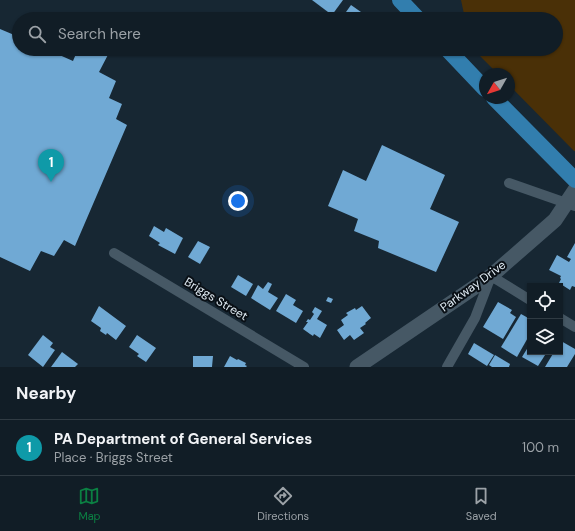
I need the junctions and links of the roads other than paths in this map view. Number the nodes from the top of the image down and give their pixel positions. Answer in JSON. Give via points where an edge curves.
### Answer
{"nodes":[{"id":1,"x":400,"y":0,"type":"edge"},
{"id":2,"x":411,"y":12,"type":"edge"},
{"id":3,"x":453,"y":56,"type":"edge"},
{"id":4,"x":479,"y":83,"type":"edge"},
{"id":5,"x":500,"y":104,"type":"edge"},
{"id":6,"x":575,"y":180,"type":"edge"},
{"id":7,"x":509,"y":183,"type":"dead end"},
{"id":8,"x":572,"y":199,"type":"edge"},
{"id":9,"x":114,"y":253,"type":"dead end"},
{"id":10,"x":491,"y":276,"type":"junction"},
{"id":11,"x":527,"y":298,"type":"edge"},
{"id":12,"x":562,"y":319,"type":"edge"},
{"id":13,"x":575,"y":327,"type":"edge"},
{"id":14,"x":304,"y":367,"type":"edge"},
{"id":15,"x":357,"y":367,"type":"edge"},
{"id":16,"x":447,"y":367,"type":"edge"}],
"edges":[{"from":1,"to":2,"type":"main road"},
{"from":3,"to":4,"type":"main road"},
{"from":5,"to":6,"type":"main road"},
{"from":7,"to":8,"type":"street"},
{"from":8,"to":10,"type":"street","name":"Parkway Drive","via":[[555,220]]},
{"from":9,"to":14,"type":"street","name":"Briggs Street"},
{"from":10,"to":11,"type":"street"},
{"from":10,"to":15,"type":"street","name":"Parkway Drive"},
{"from":10,"to":16,"type":"street","via":[[475,318]]},
{"from":12,"to":13,"type":"street"}]}
